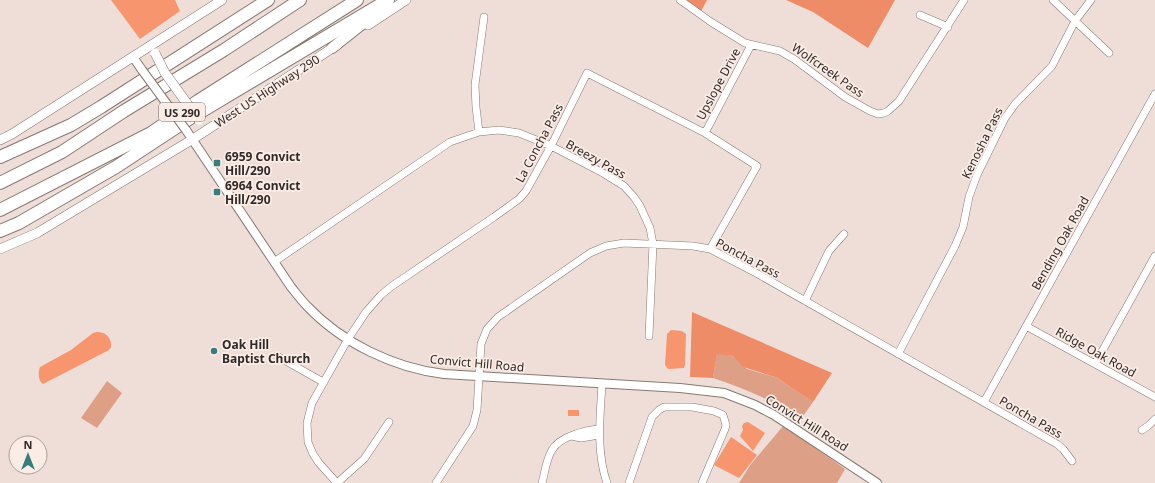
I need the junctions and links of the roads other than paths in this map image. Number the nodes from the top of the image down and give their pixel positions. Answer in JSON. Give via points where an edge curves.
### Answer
{"nodes":[{"id":1,"x":222,"y":0,"type":"edge"},
{"id":2,"x":268,"y":0,"type":"edge"},
{"id":3,"x":300,"y":0,"type":"edge"},
{"id":4,"x":357,"y":0,"type":"edge"},
{"id":5,"x":388,"y":0,"type":"edge"},
{"id":6,"x":392,"y":0,"type":"edge"},
{"id":7,"x":406,"y":0,"type":"edge"},
{"id":8,"x":680,"y":0,"type":"edge"},
{"id":9,"x":964,"y":0,"type":"edge"},
{"id":10,"x":1053,"y":0,"type":"edge"},
{"id":11,"x":1090,"y":0,"type":"edge"},
{"id":12,"x":920,"y":15,"type":"dead end"},
{"id":13,"x":484,"y":17,"type":"dead end"},
{"id":14,"x":1076,"y":21,"type":"junction"},
{"id":15,"x":948,"y":27,"type":"junction"},
{"id":16,"x":160,"y":39,"type":"junction"},
{"id":17,"x":751,"y":45,"type":"junction"},
{"id":18,"x":332,"y":48,"type":"junction"},
{"id":19,"x":1109,"y":53,"type":"dead end"},
{"id":20,"x":133,"y":57,"type":"junction"},
{"id":21,"x":264,"y":59,"type":"junction"},
{"id":22,"x":1155,"y":94,"type":"edge"},
{"id":23,"x":195,"y":119,"type":"junction"},
{"id":24,"x":219,"y":122,"type":"junction"},
{"id":25,"x":479,"y":132,"type":"junction"},
{"id":26,"x":705,"y":133,"type":"junction"},
{"id":27,"x":193,"y":139,"type":"junction"},
{"id":28,"x":0,"y":140,"type":"edge"},
{"id":29,"x":551,"y":146,"type":"junction"},
{"id":30,"x":0,"y":157,"type":"edge"},
{"id":31,"x":0,"y":183,"type":"edge"},
{"id":32,"x":0,"y":210,"type":"edge"},
{"id":33,"x":0,"y":231,"type":"edge"},
{"id":34,"x":844,"y":234,"type":"dead end"},
{"id":35,"x":653,"y":244,"type":"junction"},
{"id":36,"x":0,"y":249,"type":"edge"},
{"id":37,"x":710,"y":249,"type":"junction"},
{"id":38,"x":1155,"y":256,"type":"edge"},
{"id":39,"x":274,"y":262,"type":"junction"},
{"id":40,"x":805,"y":301,"type":"junction"},
{"id":41,"x":1026,"y":326,"type":"junction"},
{"id":42,"x":649,"y":336,"type":"dead end"},
{"id":43,"x":348,"y":339,"type":"junction"},
{"id":44,"x":898,"y":354,"type":"junction"},
{"id":45,"x":277,"y":356,"type":"dead end"},
{"id":46,"x":1095,"y":364,"type":"junction"},
{"id":47,"x":478,"y":377,"type":"junction"},
{"id":48,"x":323,"y":382,"type":"junction"},
{"id":49,"x":602,"y":384,"type":"junction"},
{"id":50,"x":1155,"y":397,"type":"edge"},
{"id":51,"x":984,"y":402,"type":"junction"},
{"id":52,"x":1155,"y":419,"type":"edge"},
{"id":53,"x":389,"y":422,"type":"dead end"},
{"id":54,"x":1142,"y":430,"type":"dead end"},
{"id":55,"x":599,"y":432,"type":"junction"},
{"id":56,"x":1072,"y":461,"type":"dead end"},
{"id":57,"x":337,"y":483,"type":"edge"},
{"id":58,"x":436,"y":483,"type":"edge"},
{"id":59,"x":542,"y":483,"type":"edge"},
{"id":60,"x":607,"y":483,"type":"edge"},
{"id":61,"x":629,"y":483,"type":"edge"},
{"id":62,"x":702,"y":483,"type":"edge"},
{"id":63,"x":877,"y":483,"type":"edge"}],
"edges":[{"from":1,"to":16,"type":"main road"},
{"from":2,"to":30,"type":"highway","via":[[108,103],[70,125]]},
{"from":3,"to":31,"type":"highway","number":"US 290","via":[[62,152]]},
{"from":4,"to":21,"type":"highway","number":"US 290"},
{"from":5,"to":23,"type":"highway"},
{"from":6,"to":18,"type":"main road"},
{"from":7,"to":18,"type":"main road","name":"West US Highway 290"},
{"from":8,"to":17,"type":"street","name":"Wolfcreek Pass"},
{"from":9,"to":15,"type":"street","name":"Wolfcreek Pass"},
{"from":10,"to":14,"type":"street"},
{"from":11,"to":14,"type":"street","name":"Kenosha Pass"},
{"from":12,"to":15,"type":"street"},
{"from":13,"to":25,"type":"street","via":[[475,85]]},
{"from":14,"to":19,"type":"street"},
{"from":14,"to":44,"type":"street","name":"Kenosha Pass","via":[[1052,66],[1005,118],[977,174],[963,227],[955,246]]},
{"from":15,"to":17,"type":"street","name":"Wolfcreek Pass","via":[[900,101],[888,111],[878,114],[845,97],[794,59],[780,52]]},
{"from":16,"to":20,"type":"main road"},
{"from":16,"to":23,"type":"main road","bridge":true,"via":[[155,53]]},
{"from":17,"to":26,"type":"street","name":"Upslope Drive"},
{"from":18,"to":24,"type":"main road","name":"West US Highway 290"},
{"from":20,"to":27,"type":"street","name":"Convict Hill Road","bridge":true},
{"from":20,"to":28,"type":"main road"},
{"from":21,"to":23,"type":"highway"},
{"from":21,"to":32,"type":"highway","number":"US 290","via":[[151,133]]},
{"from":22,"to":41,"type":"street","name":"Bending Oak Road"},
{"from":23,"to":24,"type":"main road","via":[[210,123]]},
{"from":23,"to":33,"type":"highway","via":[[19,223]]},
{"from":24,"to":27,"type":"main road","name":"West US Highway 290"},
{"from":25,"to":29,"type":"street","name":"Breezy Pass","via":[[509,131],[529,136]]},
{"from":25,"to":39,"type":"street","name":"Breezy Pass","via":[[450,142],[431,154]]},
{"from":26,"to":29,"type":"street","name":"La Concha Pass","via":[[587,73]]},
{"from":26,"to":37,"type":"street","name":"La Concha Pass","via":[[757,166]]},
{"from":27,"to":36,"type":"main road","name":"West US Highway 290","via":[[37,234]]},
{"from":27,"to":39,"type":"street","name":"Convict Hill Road"},
{"from":29,"to":35,"type":"street","name":"Breezy Pass","via":[[624,186],[640,206],[650,228]]},
{"from":29,"to":43,"type":"street","name":"La Concha Pass","via":[[519,199],[387,290],[373,303]]},
{"from":34,"to":40,"type":"street","via":[[829,251]]},
{"from":35,"to":37,"type":"street","name":"Poncha Pass"},
{"from":35,"to":42,"type":"street","name":"Breezy Pass"},
{"from":35,"to":47,"type":"street","name":"Poncha Pass","via":[[606,246],[590,253],[498,317],[487,329],[481,344]]},
{"from":37,"to":40,"type":"street","name":"Poncha Pass"},
{"from":38,"to":46,"type":"street"},
{"from":39,"to":43,"type":"street","name":"Convict Hill Road","via":[[307,306]]},
{"from":40,"to":44,"type":"street","name":"Poncha Pass"},
{"from":41,"to":46,"type":"street","name":"Ridge Oak Road"},
{"from":41,"to":51,"type":"street","name":"Bending Oak Road"},
{"from":43,"to":47,"type":"street","name":"Convict Hill Road","via":[[372,352],[413,368]]},
{"from":43,"to":48,"type":"street","name":"La Concha Pass"},
{"from":44,"to":51,"type":"street","name":"Poncha Pass"},
{"from":45,"to":48,"type":"street"},
{"from":46,"to":50,"type":"street","name":"Ridge Oak Road"},
{"from":47,"to":49,"type":"street","name":"Convict Hill Road"},
{"from":47,"to":58,"type":"street","name":"Poncha Pass","via":[[477,410],[473,426]]},
{"from":48,"to":57,"type":"street","name":"La Concha Pass","via":[[309,409],[307,436],[316,459]]},
{"from":49,"to":55,"type":"street"},
{"from":49,"to":63,"type":"street","name":"Convict Hill Road","via":[[703,390],[739,398],[774,414]]},
{"from":51,"to":56,"type":"street","name":"Poncha Pass","via":[[1057,444]]},
{"from":52,"to":54,"type":"street"},
{"from":53,"to":57,"type":"street","via":[[364,459]]},
{"from":55,"to":59,"type":"street","via":[[586,431],[560,441],[552,449]]},
{"from":55,"to":60,"type":"street","via":[[601,459]]},
{"from":61,"to":62,"type":"street","via":[[652,417],[664,407],[705,409],[723,415],[725,429]]}]}
